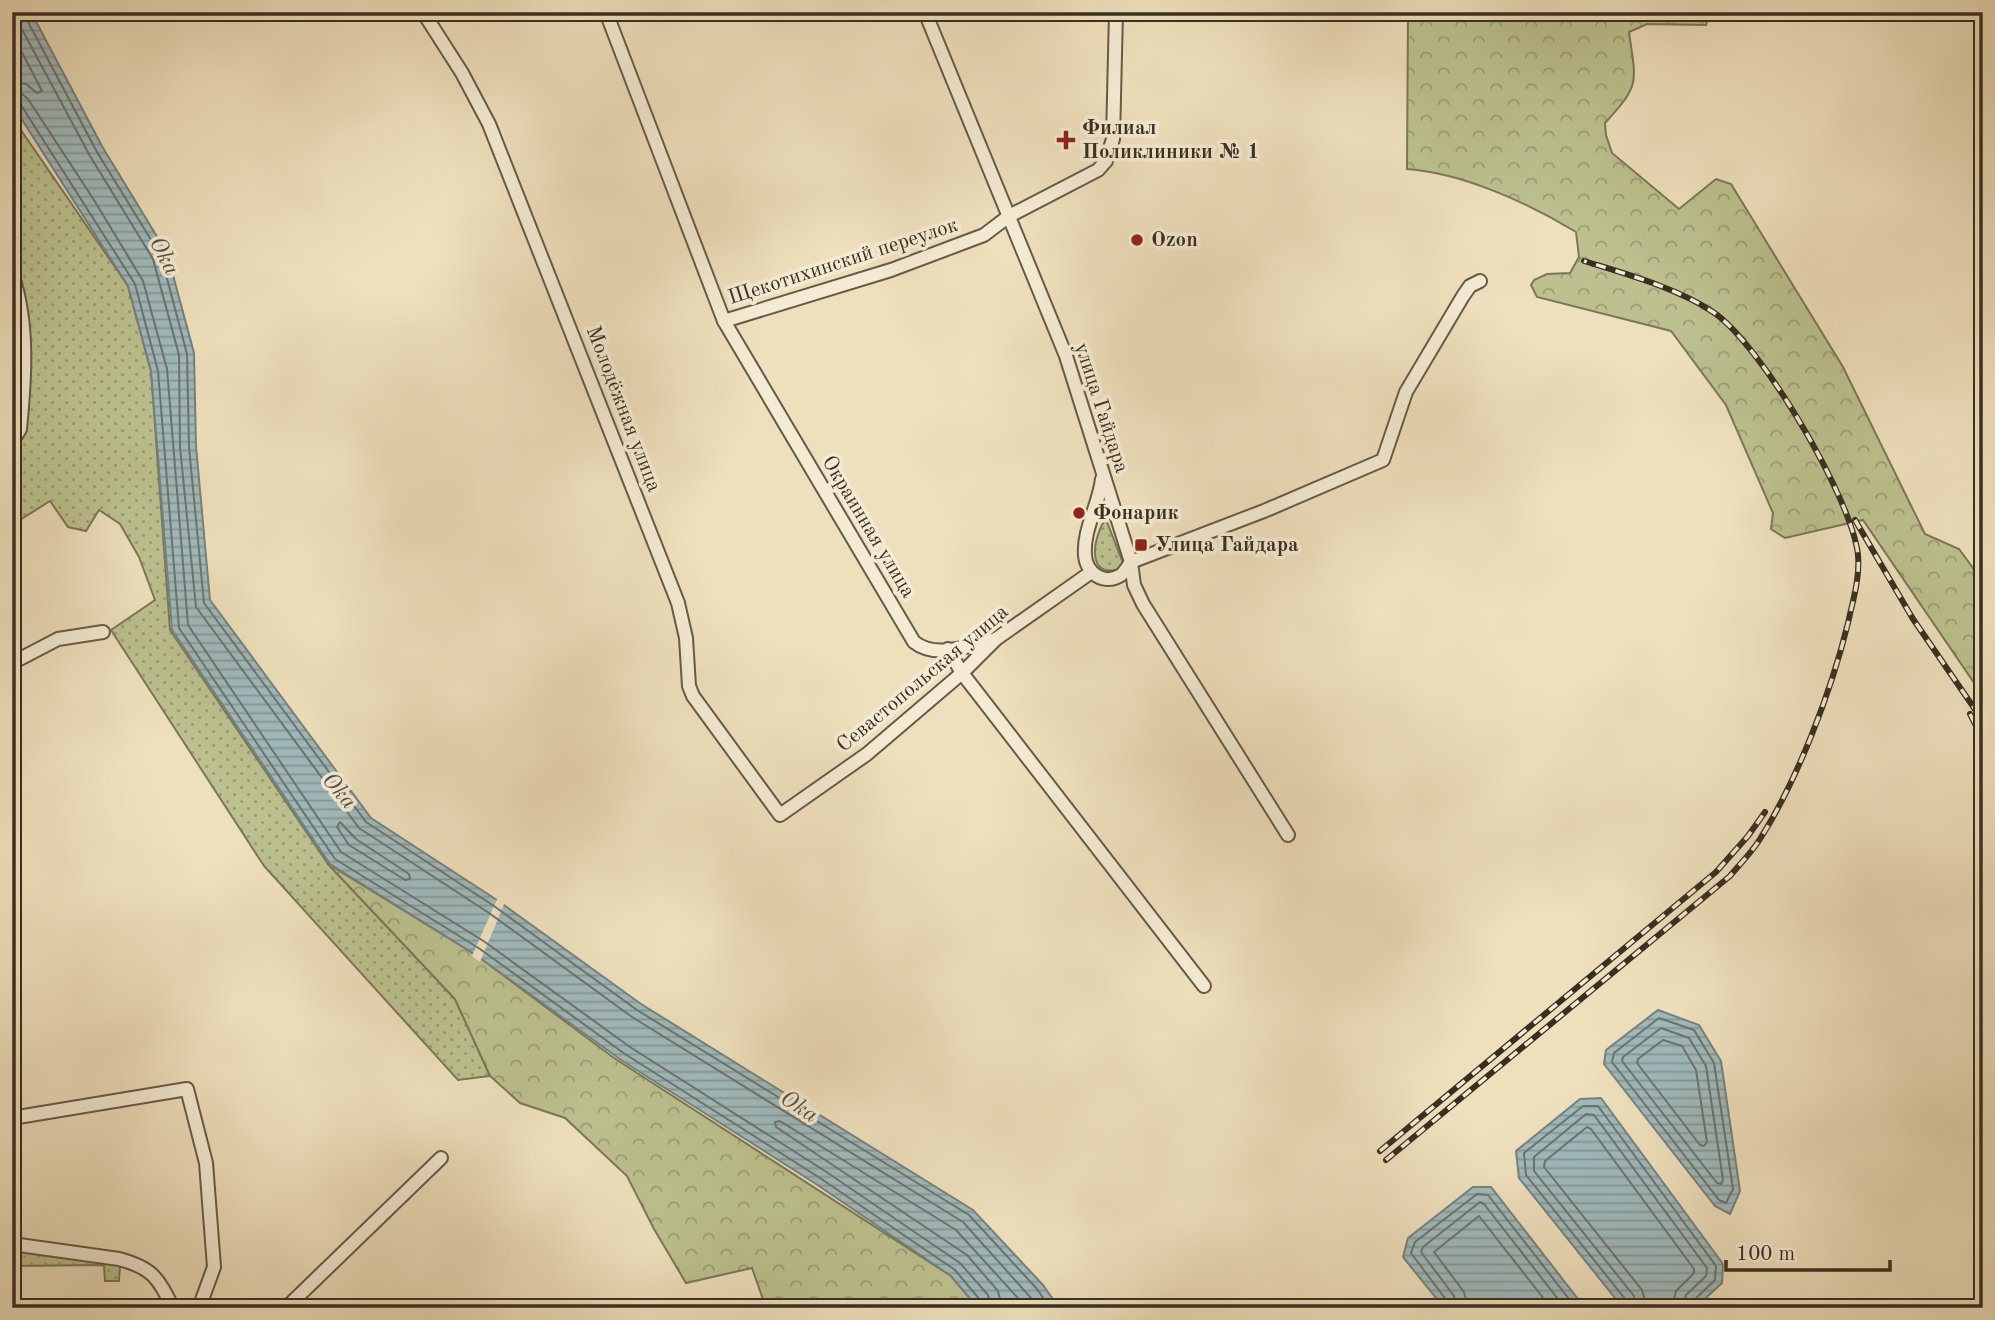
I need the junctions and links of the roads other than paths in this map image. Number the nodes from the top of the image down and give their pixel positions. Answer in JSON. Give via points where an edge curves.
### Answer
{"nodes":[{"id":1,"x":423,"y":12,"type":"edge"},
{"id":2,"x":606,"y":12,"type":"edge"},
{"id":3,"x":925,"y":12,"type":"edge"},
{"id":4,"x":1116,"y":12,"type":"edge"},
{"id":5,"x":1009,"y":216,"type":"junction"},
{"id":6,"x":12,"y":275,"type":"edge"},
{"id":7,"x":1480,"y":281,"type":"dead end"},
{"id":8,"x":724,"y":321,"type":"junction"},
{"id":9,"x":12,"y":442,"type":"edge"},
{"id":10,"x":1102,"y":477,"type":"junction"},
{"id":11,"x":1131,"y":562,"type":"junction"},
{"id":12,"x":1090,"y":573,"type":"junction"},
{"id":13,"x":103,"y":632,"type":"dead end"},
{"id":14,"x":996,"y":639,"type":"junction"},
{"id":15,"x":948,"y":649,"type":"junction"},
{"id":16,"x":12,"y":663,"type":"edge"},
{"id":17,"x":962,"y":673,"type":"junction"},
{"id":18,"x":780,"y":816,"type":"joint"},
{"id":19,"x":1288,"y":835,"type":"dead end"},
{"id":20,"x":1204,"y":986,"type":"dead end"},
{"id":21,"x":12,"y":1118,"type":"edge"},
{"id":22,"x":441,"y":1158,"type":"dead end"},
{"id":23,"x":12,"y":1244,"type":"edge"},
{"id":24,"x":173,"y":1308,"type":"edge"},
{"id":25,"x":199,"y":1308,"type":"edge"},
{"id":26,"x":286,"y":1308,"type":"edge"}],
"edges":[{"from":1,"to":18,"type":"street","name":"Молодёжная улица","via":[[489,124],[576,341],[678,603],[693,696]]},
{"from":2,"to":8,"type":"street","name":"Окраинная улица"},
{"from":3,"to":5,"type":"street","name":"улица Гайдара"},
{"from":4,"to":5,"type":"street","name":"Щекотихинский переулок","via":[[1113,139],[1106,161],[1098,170]]},
{"from":5,"to":8,"type":"street","name":"Щекотихинский переулок","via":[[984,235],[915,261]]},
{"from":5,"to":10,"type":"street","name":"улица Гайдара","via":[[1066,356]]},
{"from":6,"to":9,"type":"street","via":[[20,297],[23,330],[20,429]]},
{"from":7,"to":11,"type":"street","via":[[1463,296],[1406,392],[1383,460]]},
{"from":8,"to":15,"type":"street","name":"Окраинная улица","via":[[914,642],[934,652]]},
{"from":10,"to":11,"type":"street","name":"улица Гайдара"},
{"from":10,"to":12,"type":"street","via":[[1084,548]]},
{"from":11,"to":12,"type":"street","via":[[1115,578]]},
{"from":11,"to":19,"type":"street","name":"улица Гайдара","via":[[1143,604]]},
{"from":12,"to":14,"type":"street","name":"Севастопольская улица"},
{"from":13,"to":16,"type":"street","via":[[58,639]]},
{"from":14,"to":15,"type":"street"},
{"from":14,"to":17,"type":"street","name":"Севастопольская улица"},
{"from":15,"to":17,"type":"street"},
{"from":17,"to":18,"type":"street","name":"Севастопольская улица","via":[[867,754]]},
{"from":17,"to":20,"type":"street"},
{"from":21,"to":25,"type":"street","via":[[187,1088],[206,1163],[214,1267]]},
{"from":22,"to":26,"type":"street"},
{"from":23,"to":24,"type":"street","via":[[135,1263],[158,1278]]}]}
